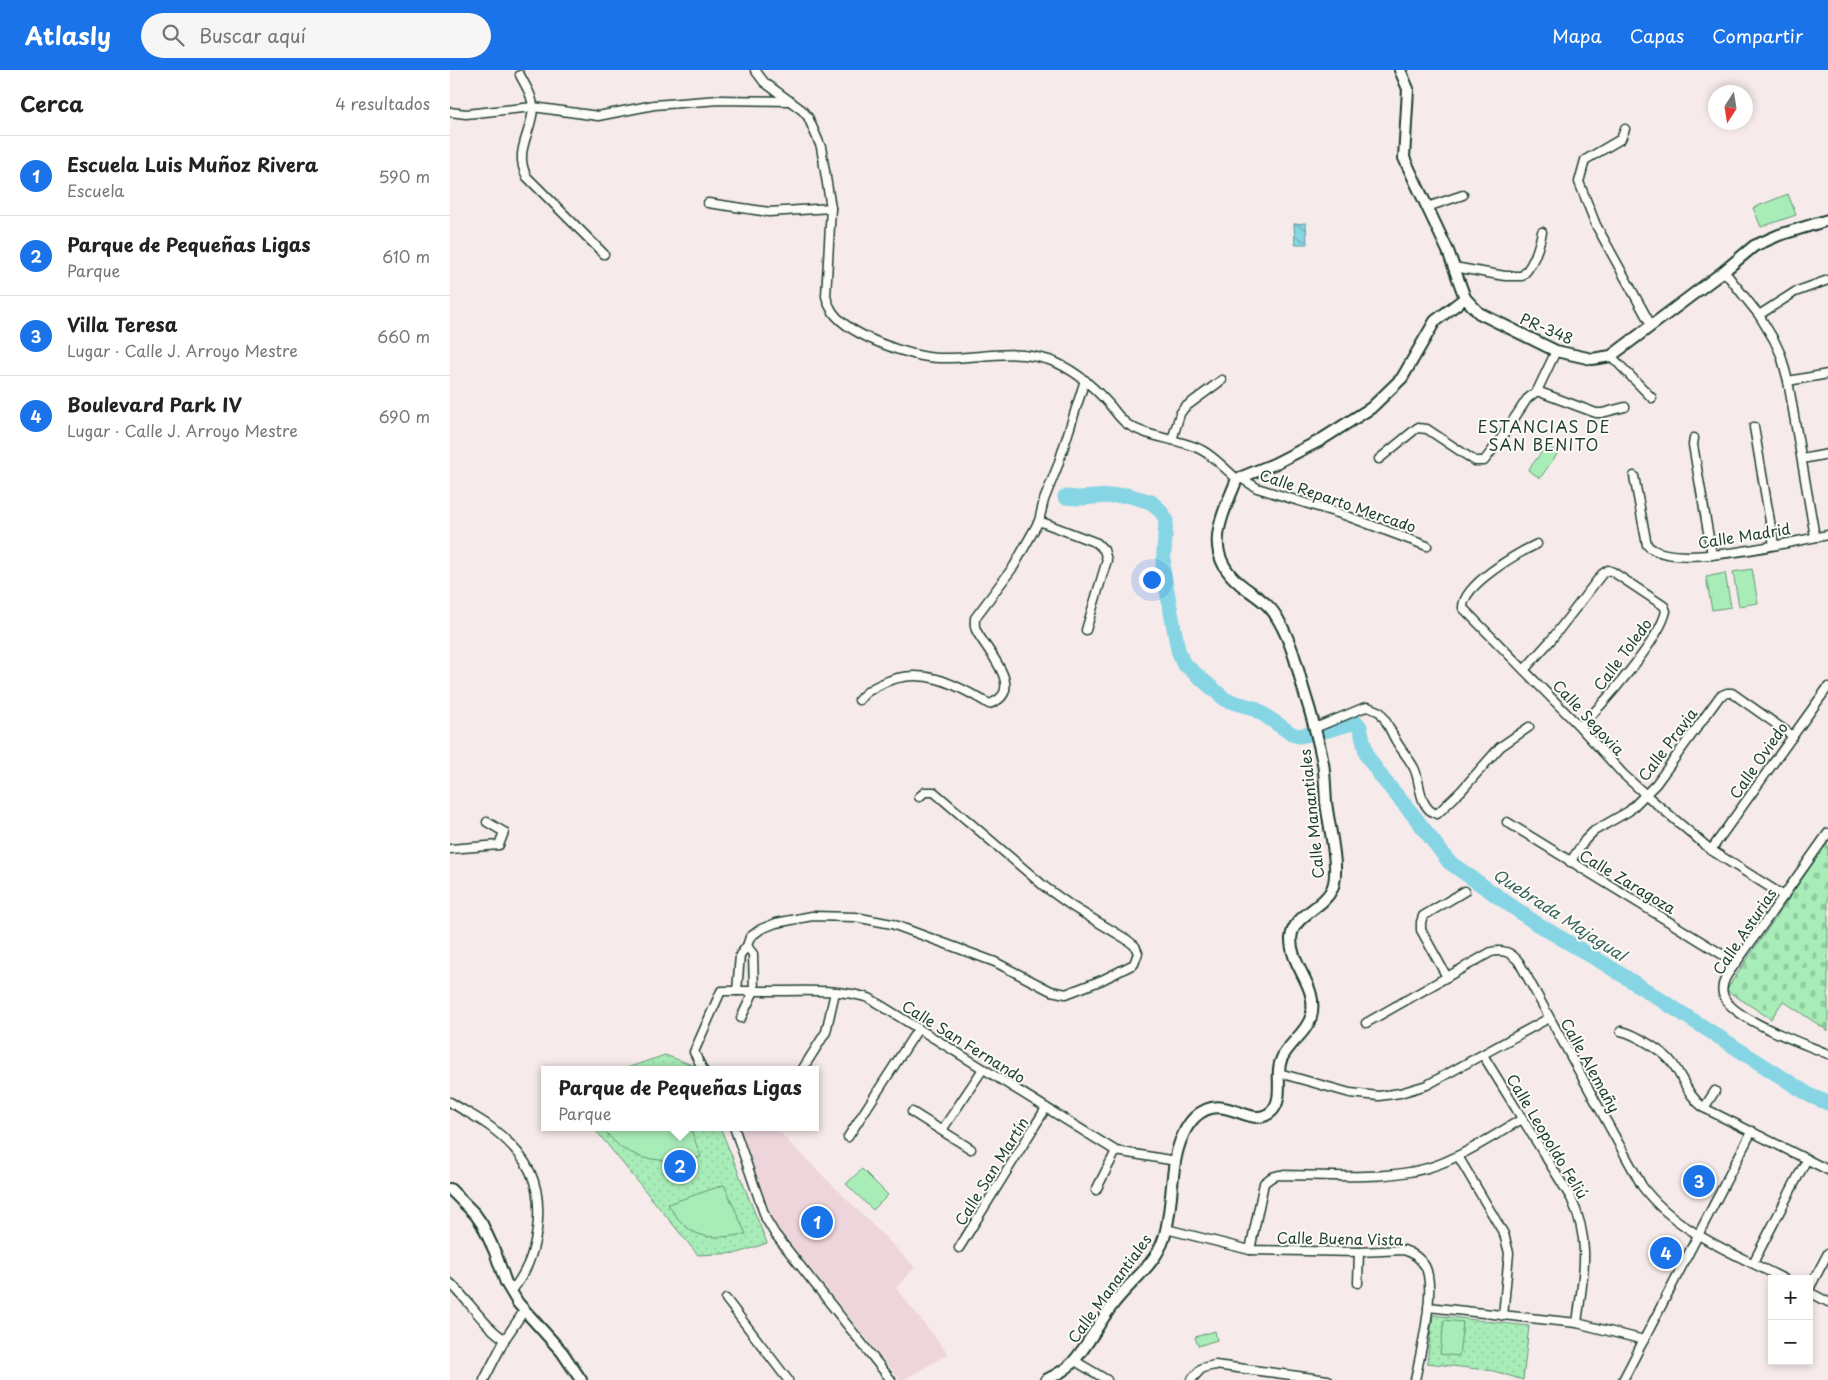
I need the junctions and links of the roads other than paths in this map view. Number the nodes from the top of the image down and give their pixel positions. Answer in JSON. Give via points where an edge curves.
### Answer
{"nodes":[{"id":1,"x":755,"y":70,"type":"edge"},
{"id":2,"x":1400,"y":70,"type":"edge"},
{"id":3,"x":520,"y":75,"type":"dead end"},
{"id":4,"x":792,"y":101,"type":"junction"},
{"id":5,"x":533,"y":107,"type":"junction"},
{"id":6,"x":450,"y":112,"type":"edge"},
{"id":7,"x":1625,"y":129,"type":"dead end"},
{"id":8,"x":1463,"y":195,"type":"dead end"},
{"id":9,"x":708,"y":203,"type":"dead end"},
{"id":10,"x":1427,"y":207,"type":"junction"},
{"id":11,"x":831,"y":208,"type":"junction"},
{"id":12,"x":1828,"y":220,"type":"edge"},
{"id":13,"x":1542,"y":232,"type":"dead end"},
{"id":14,"x":604,"y":254,"type":"dead end"},
{"id":15,"x":1454,"y":267,"type":"junction"},
{"id":16,"x":1724,"y":271,"type":"junction"},
{"id":17,"x":1828,"y":280,"type":"edge"},
{"id":18,"x":1465,"y":298,"type":"junction"},
{"id":19,"x":1759,"y":316,"type":"junction"},
{"id":20,"x":1651,"y":325,"type":"junction"},
{"id":21,"x":1556,"y":351,"type":"junction"},
{"id":22,"x":1611,"y":356,"type":"junction"},
{"id":23,"x":1828,"y":374,"type":"edge"},
{"id":24,"x":1085,"y":380,"type":"junction"},
{"id":25,"x":1222,"y":380,"type":"dead end"},
{"id":26,"x":1788,"y":381,"type":"junction"},
{"id":27,"x":1537,"y":391,"type":"junction"},
{"id":28,"x":1652,"y":398,"type":"dead end"},
{"id":29,"x":1625,"y":407,"type":"dead end"},
{"id":30,"x":1754,"y":427,"type":"dead end"},
{"id":31,"x":1694,"y":438,"type":"dead end"},
{"id":32,"x":1172,"y":440,"type":"junction"},
{"id":33,"x":1828,"y":454,"type":"edge"},
{"id":34,"x":1379,"y":459,"type":"dead end"},
{"id":35,"x":1802,"y":459,"type":"junction"},
{"id":36,"x":1634,"y":476,"type":"dead end"},
{"id":37,"x":1239,"y":479,"type":"junction"},
{"id":38,"x":1039,"y":521,"type":"junction"},
{"id":39,"x":1828,"y":535,"type":"edge"},
{"id":40,"x":1815,"y":537,"type":"junction"},
{"id":41,"x":1537,"y":544,"type":"dead end"},
{"id":42,"x":1774,"y":545,"type":"junction"},
{"id":43,"x":1427,"y":546,"type":"dead end"},
{"id":44,"x":1712,"y":555,"type":"junction"},
{"id":45,"x":1086,"y":630,"type":"dead end"},
{"id":46,"x":1524,"y":670,"type":"junction"},
{"id":47,"x":1828,"y":686,"type":"edge"},
{"id":48,"x":860,"y":700,"type":"dead end"},
{"id":49,"x":1529,"y":726,"type":"dead end"},
{"id":50,"x":1580,"y":727,"type":"junction"},
{"id":51,"x":1315,"y":728,"type":"junction"},
{"id":52,"x":1793,"y":736,"type":"junction"},
{"id":53,"x":1646,"y":795,"type":"junction"},
{"id":54,"x":919,"y":797,"type":"dead end"},
{"id":55,"x":487,"y":822,"type":"dead end"},
{"id":56,"x":1507,"y":822,"type":"dead end"},
{"id":57,"x":1828,"y":833,"type":"edge"},
{"id":58,"x":450,"y":849,"type":"edge"},
{"id":59,"x":1711,"y":850,"type":"junction"},
{"id":60,"x":1570,"y":862,"type":"junction"},
{"id":61,"x":1465,"y":891,"type":"dead end"},
{"id":62,"x":1784,"y":896,"type":"junction"},
{"id":63,"x":747,"y":946,"type":"junction"},
{"id":64,"x":1736,"y":963,"type":"junction"},
{"id":65,"x":1447,"y":977,"type":"junction"},
{"id":66,"x":737,"y":991,"type":"junction"},
{"id":67,"x":754,"y":991,"type":"junction"},
{"id":68,"x":835,"y":992,"type":"junction"},
{"id":69,"x":741,"y":1018,"type":"dead end"},
{"id":70,"x":1549,"y":1018,"type":"junction"},
{"id":71,"x":1366,"y":1023,"type":"dead end"},
{"id":72,"x":918,"y":1029,"type":"junction"},
{"id":73,"x":1621,"y":1031,"type":"dead end"},
{"id":74,"x":1484,"y":1054,"type":"junction"},
{"id":75,"x":1828,"y":1054,"type":"edge"},
{"id":76,"x":701,"y":1066,"type":"edge"},
{"id":77,"x":805,"y":1066,"type":"edge"},
{"id":78,"x":984,"y":1069,"type":"junction"},
{"id":79,"x":1279,"y":1073,"type":"junction"},
{"id":80,"x":1715,"y":1091,"type":"dead end"},
{"id":81,"x":450,"y":1102,"type":"edge"},
{"id":82,"x":1046,"y":1108,"type":"junction"},
{"id":83,"x":1704,"y":1108,"type":"junction"},
{"id":84,"x":912,"y":1112,"type":"dead end"},
{"id":85,"x":1522,"y":1119,"type":"junction"},
{"id":86,"x":942,"y":1130,"type":"junction"},
{"id":87,"x":735,"y":1131,"type":"edge"},
{"id":88,"x":1752,"y":1131,"type":"junction"},
{"id":89,"x":848,"y":1137,"type":"dead end"},
{"id":90,"x":971,"y":1149,"type":"dead end"},
{"id":91,"x":1116,"y":1151,"type":"junction"},
{"id":92,"x":1458,"y":1156,"type":"junction"},
{"id":93,"x":1807,"y":1159,"type":"junction"},
{"id":94,"x":1176,"y":1161,"type":"junction"},
{"id":95,"x":1828,"y":1170,"type":"edge"},
{"id":96,"x":450,"y":1189,"type":"edge"},
{"id":97,"x":1096,"y":1190,"type":"dead end"},
{"id":98,"x":1166,"y":1229,"type":"junction"},
{"id":99,"x":1698,"y":1235,"type":"junction"},
{"id":100,"x":959,"y":1248,"type":"dead end"},
{"id":101,"x":1250,"y":1250,"type":"junction"},
{"id":102,"x":1359,"y":1252,"type":"junction"},
{"id":103,"x":1828,"y":1253,"type":"edge"},
{"id":104,"x":1753,"y":1263,"type":"junction"},
{"id":105,"x":1776,"y":1275,"type":"edge"},
{"id":106,"x":1813,"y":1282,"type":"edge"},
{"id":107,"x":450,"y":1283,"type":"edge"},
{"id":108,"x":1358,"y":1283,"type":"dead end"},
{"id":109,"x":511,"y":1292,"type":"junction"},
{"id":110,"x":1813,"y":1293,"type":"edge"},
{"id":111,"x":726,"y":1299,"type":"dead end"},
{"id":112,"x":1828,"y":1302,"type":"edge"},
{"id":113,"x":1428,"y":1307,"type":"junction"},
{"id":114,"x":524,"y":1311,"type":"junction"},
{"id":115,"x":1503,"y":1316,"type":"junction"},
{"id":116,"x":1577,"y":1323,"type":"junction"},
{"id":117,"x":505,"y":1339,"type":"junction"},
{"id":118,"x":1644,"y":1340,"type":"junction"},
{"id":119,"x":1075,"y":1360,"type":"junction"},
{"id":120,"x":484,"y":1380,"type":"edge"},
{"id":121,"x":581,"y":1380,"type":"edge"},
{"id":122,"x":788,"y":1380,"type":"edge"},
{"id":123,"x":891,"y":1380,"type":"edge"},
{"id":124,"x":1046,"y":1380,"type":"edge"},
{"id":125,"x":1107,"y":1380,"type":"edge"},
{"id":126,"x":1191,"y":1380,"type":"edge"},
{"id":127,"x":1328,"y":1380,"type":"edge"},
{"id":128,"x":1415,"y":1380,"type":"edge"},
{"id":129,"x":1623,"y":1380,"type":"edge"}],
"edges":[{"from":1,"to":4,"type":"street","name":"Calle Reparto Mercado","via":[[764,82]]},
{"from":2,"to":10,"type":"street","name":"PR-348","number":"PR-348","via":[[1408,89],[1404,158]]},
{"from":3,"to":5,"type":"street"},
{"from":4,"to":5,"type":"street","via":[[719,100],[654,105],[598,116]]},
{"from":4,"to":11,"type":"street","name":"Calle Reparto Mercado","via":[[808,117],[821,148]]},
{"from":5,"to":6,"type":"street","via":[[466,114]]},
{"from":5,"to":14,"type":"street","via":[[523,149],[522,169]]},
{"from":7,"to":20,"type":"street","via":[[1621,138],[1585,160],[1579,182],[1596,225]]},
{"from":8,"to":10,"type":"street"},
{"from":9,"to":11,"type":"street","via":[[769,212]]},
{"from":10,"to":15,"type":"street","name":"PR-348","number":"PR-348"},
{"from":11,"to":24,"type":"street","name":"Calle Reparto Mercado","via":[[826,296],[830,308],[850,328],[883,344],[924,357],[1019,353],[1034,356],[1063,366]]},
{"from":12,"to":16,"type":"street","via":[[1754,246]]},
{"from":13,"to":15,"type":"street","via":[[1534,258],[1522,276]]},
{"from":15,"to":18,"type":"street","name":"PR-348","number":"PR-348"},
{"from":16,"to":19,"type":"street"},
{"from":16,"to":20,"type":"street"},
{"from":17,"to":19,"type":"street","via":[[1795,292]]},
{"from":18,"to":21,"type":"street","name":"PR-348","number":"PR-348","via":[[1479,313]]},
{"from":18,"to":37,"type":"street","via":[[1435,321],[1402,378],[1371,408],[1319,442]]},
{"from":19,"to":26,"type":"street","via":[[1782,355]]},
{"from":20,"to":22,"type":"street"},
{"from":21,"to":22,"type":"street","name":"PR-348","number":"PR-348","via":[[1592,360]]},
{"from":21,"to":27,"type":"street"},
{"from":22,"to":28,"type":"street"},
{"from":23,"to":26,"type":"street"},
{"from":24,"to":32,"type":"street","name":"Calle Reparto Mercado","via":[[1124,422],[1148,434]]},
{"from":24,"to":38,"type":"street"},
{"from":25,"to":32,"type":"street","via":[[1184,408]]},
{"from":26,"to":35,"type":"street"},
{"from":27,"to":29,"type":"street","via":[[1596,413]]},
{"from":27,"to":34,"type":"street","via":[[1527,399],[1484,461],[1475,461],[1421,428]]},
{"from":30,"to":42,"type":"street"},
{"from":31,"to":44,"type":"street"},
{"from":32,"to":37,"type":"street","name":"Calle Reparto Mercado","via":[[1205,452]]},
{"from":33,"to":35,"type":"street"},
{"from":35,"to":40,"type":"street"},
{"from":36,"to":44,"type":"street","name":"Calle Madrid","via":[[1650,549],[1660,554]]},
{"from":37,"to":43,"type":"street","name":"Calle Reparto Mercado"},
{"from":37,"to":51,"type":"street","name":"Calle Manantiales","via":[[1220,524],[1217,539],[1221,561],[1226,571],[1269,606],[1281,623]]},
{"from":38,"to":45,"type":"street","via":[[1097,543],[1104,550],[1107,560]]},
{"from":38,"to":48,"type":"street","via":[[1014,566],[975,618],[976,629],[1002,669],[1005,682],[999,699],[989,704],[973,694],[922,675],[893,678],[869,690]]},
{"from":39,"to":40,"type":"street","name":"Calle Madrid"},
{"from":40,"to":42,"type":"street","name":"Calle Madrid"},
{"from":41,"to":46,"type":"street","name":"Calle Segovia","via":[[1496,568],[1467,594],[1463,603],[1463,608]]},
{"from":42,"to":44,"type":"street","name":"Calle Madrid"},
{"from":46,"to":50,"type":"street","name":"Calle Segovia"},
{"from":46,"to":50,"type":"street","name":"Calle Toledo","via":[[1608,570],[1664,606],[1666,611],[1662,625],[1638,660]]},
{"from":47,"to":52,"type":"street","name":"Calle Oviedo"},
{"from":49,"to":51,"type":"street","via":[[1500,747],[1437,814],[1420,795],[1415,769],[1380,712],[1363,708]]},
{"from":50,"to":53,"type":"street","name":"Calle Segovia"},
{"from":51,"to":79,"type":"street","name":"Calle Manantiales","via":[[1323,766],[1334,883],[1329,895],[1297,922],[1292,932],[1292,948],[1311,991],[1312,1006],[1310,1020],[1282,1058]]},
{"from":52,"to":53,"type":"street","name":"Calle Pravia","via":[[1732,693],[1727,693],[1720,696]]},
{"from":52,"to":59,"type":"street","name":"Calle Oviedo"},
{"from":53,"to":59,"type":"street","name":"Calle Segovia"},
{"from":53,"to":60,"type":"street","name":"Calle Pravia","via":[[1629,811],[1594,831]]},
{"from":54,"to":63,"type":"street","via":[[926,792],[934,792],[1045,887],[1073,908],[1126,939],[1138,953],[1134,964],[1074,993],[1059,993],[995,962],[892,924],[834,916],[812,916],[776,923],[754,933]]},
{"from":55,"to":58,"type":"street","via":[[504,832],[499,846]]},
{"from":56,"to":60,"type":"street","name":"Calle Zaragoza"},
{"from":57,"to":62,"type":"street","name":"Calle Asturias"},
{"from":59,"to":62,"type":"street","name":"Calle Segovia"},
{"from":60,"to":64,"type":"street","name":"Calle Zaragoza"},
{"from":61,"to":65,"type":"street","via":[[1427,913],[1421,922],[1421,930]]},
{"from":62,"to":64,"type":"street","name":"Calle Asturias"},
{"from":63,"to":66,"type":"street","via":[[740,955]]},
{"from":63,"to":67,"type":"street","via":[[753,954]]},
{"from":64,"to":75,"type":"street","name":"Calle Asturias","via":[[1723,982],[1723,995],[1732,1008],[1752,1021]]},
{"from":65,"to":70,"type":"street","name":"Calle Alemañy","via":[[1491,952],[1509,952],[1519,962]]},
{"from":65,"to":71,"type":"street","name":"Calle Alemañy"},
{"from":66,"to":67,"type":"street","name":"Calle San Fernando"},
{"from":66,"to":76,"type":"street","name":"Calle San Fernando","via":[[720,991],[694,1052]]},
{"from":67,"to":68,"type":"street","name":"Calle San Fernando"},
{"from":67,"to":69,"type":"street"},
{"from":68,"to":72,"type":"street","name":"Calle San Fernando","via":[[869,998]]},
{"from":68,"to":77,"type":"street","via":[[826,1032]]},
{"from":70,"to":74,"type":"street"},
{"from":70,"to":99,"type":"street","name":"Calle Alemañy","via":[[1642,1186],[1656,1204]]},
{"from":72,"to":78,"type":"street","name":"Calle San Fernando"},
{"from":72,"to":89,"type":"street"},
{"from":73,"to":83,"type":"street","via":[[1665,1055],[1674,1064],[1695,1102]]},
{"from":74,"to":79,"type":"street","via":[[1427,1086],[1389,1095],[1350,1093]]},
{"from":74,"to":85,"type":"street","name":"Calle Leopoldo Feliú"},
{"from":78,"to":82,"type":"street","name":"Calle San Fernando"},
{"from":78,"to":86,"type":"street"},
{"from":79,"to":94,"type":"street","name":"Calle Manantiales","via":[[1277,1102],[1271,1111],[1253,1117],[1217,1106],[1204,1109],[1186,1127]]},
{"from":80,"to":83,"type":"street"},
{"from":81,"to":109,"type":"street","via":[[492,1127],[516,1150],[535,1179],[539,1216],[533,1250],[527,1268]]},
{"from":82,"to":91,"type":"street","name":"Calle San Fernando"},
{"from":82,"to":100,"type":"street","name":"Calle San Martín"},
{"from":83,"to":88,"type":"street"},
{"from":84,"to":86,"type":"street"},
{"from":85,"to":92,"type":"street"},
{"from":85,"to":116,"type":"street","name":"Calle Leopoldo Feliú","via":[[1579,1214],[1585,1257]]},
{"from":86,"to":90,"type":"street"},
{"from":87,"to":123,"type":"street","via":[[766,1219],[775,1234]]},
{"from":88,"to":93,"type":"street"},
{"from":88,"to":99,"type":"street"},
{"from":91,"to":94,"type":"street","name":"Calle San Fernando"},
{"from":91,"to":97,"type":"street"},
{"from":92,"to":101,"type":"street","via":[[1428,1168],[1395,1174],[1272,1177],[1264,1183]]},
{"from":92,"to":115,"type":"street","via":[[1508,1244]]},
{"from":93,"to":95,"type":"street"},
{"from":93,"to":104,"type":"street"},
{"from":94,"to":98,"type":"street","name":"Calle Manantiales"},
{"from":96,"to":109,"type":"street","via":[[482,1224]]},
{"from":98,"to":101,"type":"street","name":"Calle Buena Vista"},
{"from":98,"to":119,"type":"street","name":"Calle Manantiales","via":[[1158,1250],[1115,1301]]},
{"from":99,"to":104,"type":"street","name":"Calle Alemañy"},
{"from":99,"to":118,"type":"street"},
{"from":101,"to":102,"type":"street","name":"Calle Buena Vista"},
{"from":102,"to":108,"type":"street"},
{"from":102,"to":113,"type":"street","name":"Calle Buena Vista","via":[[1404,1250],[1417,1256],[1427,1272]]},
{"from":103,"to":106,"type":"street"},
{"from":104,"to":105,"type":"street","name":"Calle Alemañy"},
{"from":107,"to":117,"type":"street","via":[[496,1335]]},
{"from":109,"to":114,"type":"street"},
{"from":110,"to":112,"type":"street"},
{"from":111,"to":122,"type":"street"},
{"from":113,"to":115,"type":"street"},
{"from":113,"to":128,"type":"street","name":"Calle Buena Vista"},
{"from":114,"to":117,"type":"street"},
{"from":114,"to":121,"type":"street","via":[[562,1352]]},
{"from":115,"to":116,"type":"street"},
{"from":116,"to":118,"type":"street"},
{"from":117,"to":120,"type":"street"},
{"from":118,"to":129,"type":"street"},
{"from":119,"to":124,"type":"street","name":"Calle Manantiales"},
{"from":119,"to":125,"type":"street"},
{"from":126,"to":127,"type":"street","via":[[1202,1368],[1214,1365]]}]}
